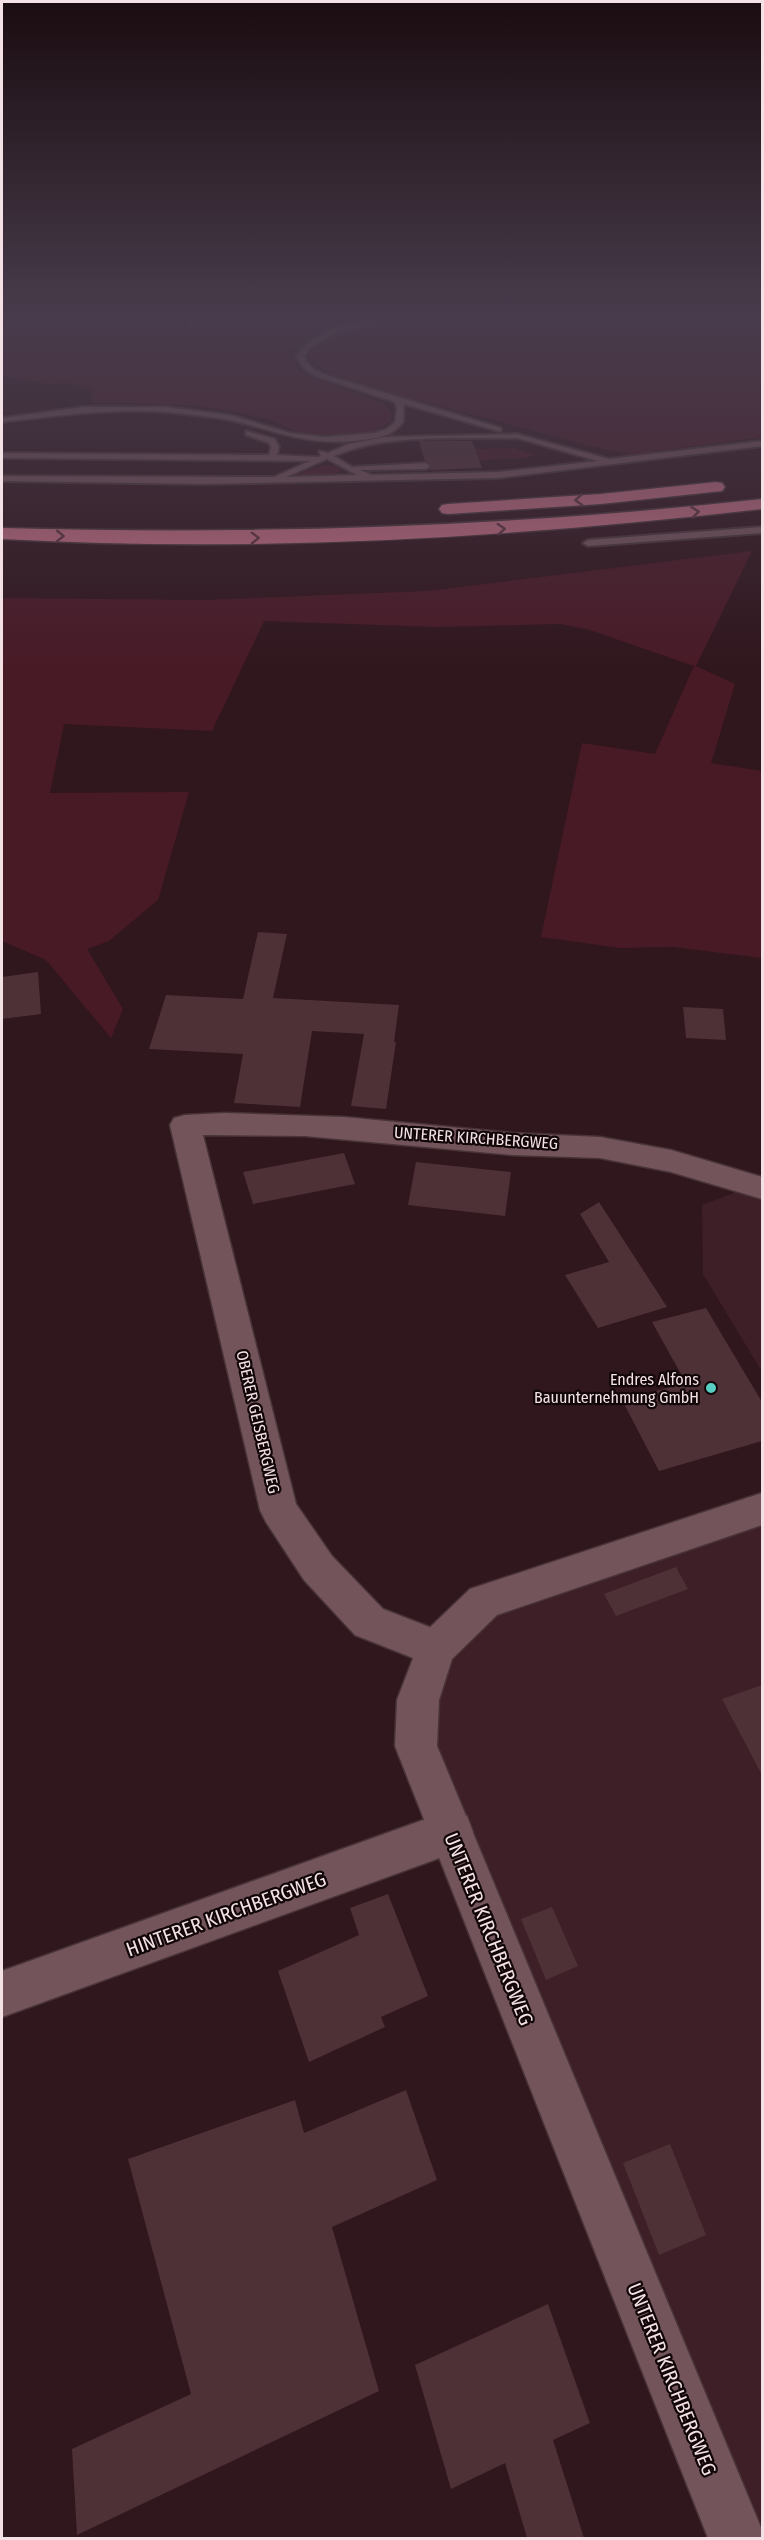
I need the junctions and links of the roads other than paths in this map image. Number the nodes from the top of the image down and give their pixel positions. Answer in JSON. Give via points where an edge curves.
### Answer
{"nodes":[{"id":1,"x":249,"y":434,"type":"edge"},
{"id":2,"x":290,"y":434,"type":"edge"},
{"id":3,"x":387,"y":434,"type":"edge"},
{"id":4,"x":509,"y":434,"type":"edge"},
{"id":5,"x":517,"y":436,"type":"junction"},
{"id":6,"x":382,"y":437,"type":"junction"},
{"id":7,"x":266,"y":438,"type":"junction"},
{"id":8,"x":306,"y":438,"type":"junction"},
{"id":9,"x":473,"y":444,"type":"dead end"},
{"id":10,"x":762,"y":444,"type":"edge"},
{"id":11,"x":351,"y":446,"type":"junction"},
{"id":12,"x":420,"y":446,"type":"dead end"},
{"id":13,"x":580,"y":454,"type":"junction"},
{"id":14,"x":2,"y":456,"type":"edge"},
{"id":15,"x":328,"y":457,"type":"junction"},
{"id":16,"x":272,"y":459,"type":"junction"},
{"id":17,"x":541,"y":460,"type":"dead end"},
{"id":18,"x":625,"y":461,"type":"junction"},
{"id":19,"x":520,"y":462,"type":"dead end"},
{"id":20,"x":531,"y":462,"type":"junction"},
{"id":21,"x":426,"y":466,"type":"dead end"},
{"id":22,"x":578,"y":467,"type":"junction"},
{"id":23,"x":348,"y":468,"type":"junction"},
{"id":24,"x":2,"y":479,"type":"edge"},
{"id":25,"x":387,"y":479,"type":"junction"},
{"id":26,"x":266,"y":481,"type":"junction"},
{"id":27,"x":729,"y":485,"type":"dead end"},
{"id":28,"x":762,"y":504,"type":"edge"},
{"id":29,"x":429,"y":510,"type":"dead end"},
{"id":30,"x":762,"y":530,"type":"edge"},
{"id":31,"x":2,"y":534,"type":"edge"},
{"id":32,"x":367,"y":535,"type":"junction"},
{"id":33,"x":565,"y":543,"type":"dead end"},
{"id":34,"x":588,"y":543,"type":"joint"},
{"id":35,"x":542,"y":544,"type":"dead end"},
{"id":36,"x":185,"y":1125,"type":"joint"},
{"id":37,"x":762,"y":1188,"type":"edge"},
{"id":38,"x":762,"y":1509,"type":"edge"},
{"id":39,"x":436,"y":1648,"type":"junction"},
{"id":40,"x":451,"y":1832,"type":"junction"},
{"id":41,"x":2,"y":1994,"type":"edge"},
{"id":42,"x":737,"y":2538,"type":"edge"}],
"edges":[{"from":1,"to":7,"type":"lane"},
{"from":2,"to":8,"type":"lane"},
{"from":3,"to":6,"type":"lane"},
{"from":4,"to":5,"type":"lane"},
{"from":5,"to":6,"type":"lane"},
{"from":5,"to":13,"type":"lane"},
{"from":6,"to":8,"type":"lane"},
{"from":6,"to":11,"type":"lane"},
{"from":7,"to":8,"type":"lane"},
{"from":7,"to":16,"type":"lane","via":[[275,444]]},
{"from":8,"to":15,"type":"lane"},
{"from":9,"to":13,"type":"lane","via":[[514,445],[562,456]]},
{"from":10,"to":18,"type":"lane"},
{"from":11,"to":12,"type":"lane"},
{"from":11,"to":15,"type":"lane"},
{"from":13,"to":18,"type":"lane"},
{"from":14,"to":16,"type":"lane"},
{"from":15,"to":16,"type":"lane"},
{"from":15,"to":23,"type":"lane"},
{"from":15,"to":26,"type":"lane"},
{"from":17,"to":20,"type":"lane"},
{"from":18,"to":22,"type":"lane"},
{"from":19,"to":20,"type":"lane"},
{"from":20,"to":22,"type":"lane"},
{"from":21,"to":23,"type":"lane"},
{"from":22,"to":25,"type":"lane"},
{"from":23,"to":25,"type":"lane"},
{"from":24,"to":26,"type":"lane"},
{"from":25,"to":26,"type":"lane"},
{"from":27,"to":29,"type":"highway","one_way":true,"via":[[601,499]]},
{"from":32,"to":28,"type":"highway","one_way":true,"via":[[544,526]]},
{"from":30,"to":34,"type":"lane"},
{"from":31,"to":32,"type":"highway","one_way":true,"via":[[218,538]]},
{"from":32,"to":35,"type":"highway","via":[[432,544]]},
{"from":33,"to":34,"type":"highway"},
{"from":36,"to":37,"type":"street","name":"UNTERER KIRCHBERGWEG","via":[[240,1122],[577,1145],[662,1158]]},
{"from":36,"to":39,"type":"street","name":"OBERER GEISBERGWEG","via":[[279,1510],[318,1568],[369,1622]]},
{"from":38,"to":39,"type":"street","name":"UNTERER KIRCHBERGWEG","via":[[484,1602]]},
{"from":39,"to":40,"type":"street","name":"UNTERER KIRCHBERGWEG","via":[[418,1700],[416,1746]]},
{"from":40,"to":41,"type":"street","name":"HINTERER KIRCHBERGWEG"},
{"from":40,"to":42,"type":"street","name":"UNTERER KIRCHBERGWEG"}]}
